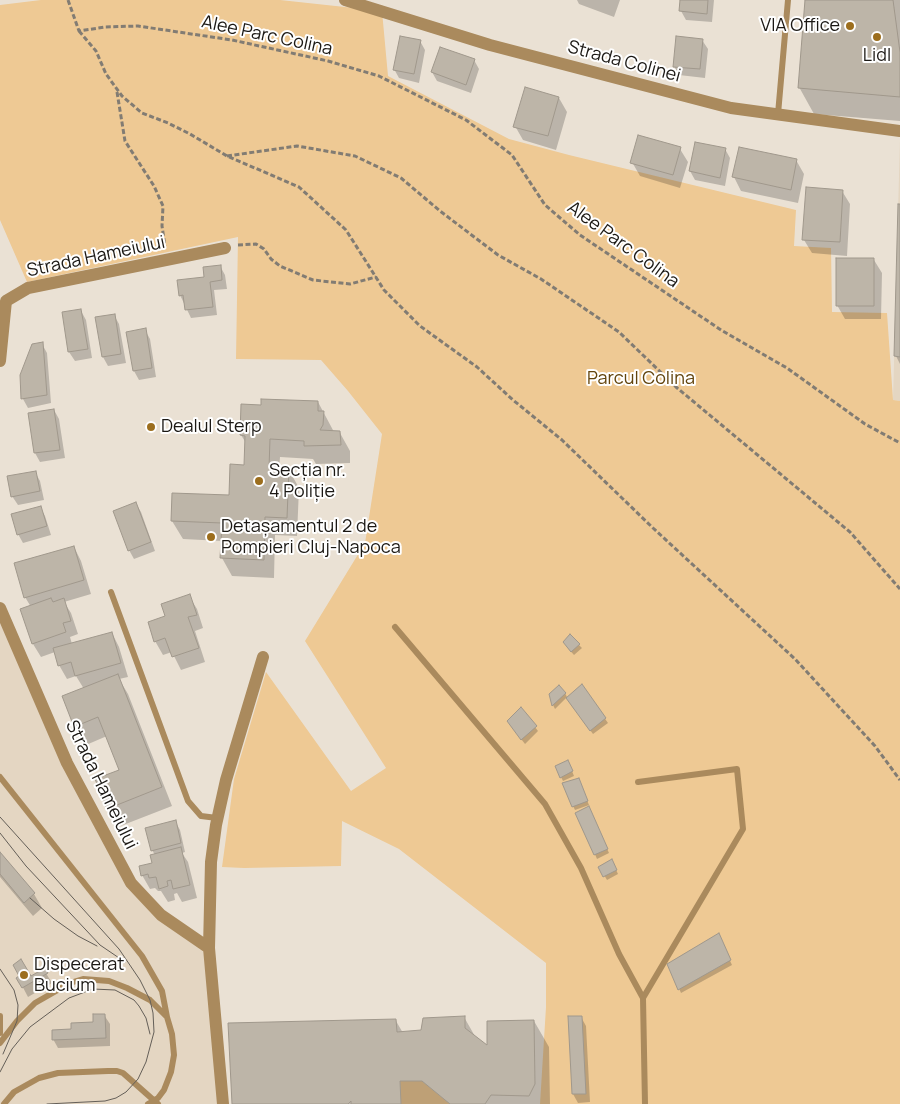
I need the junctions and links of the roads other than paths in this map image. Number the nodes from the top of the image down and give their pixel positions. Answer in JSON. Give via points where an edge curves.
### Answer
{"nodes":[{"id":1,"x":345,"y":0,"type":"edge"},
{"id":2,"x":788,"y":0,"type":"edge"},
{"id":3,"x":778,"y":114,"type":"junction"},
{"id":4,"x":900,"y":131,"type":"edge"},
{"id":5,"x":225,"y":248,"type":"road end"},
{"id":6,"x":0,"y":361,"type":"edge"},
{"id":7,"x":110,"y":592,"type":"dead end"},
{"id":8,"x":0,"y":608,"type":"edge"},
{"id":9,"x":395,"y":626,"type":"dead end"},
{"id":10,"x":263,"y":657,"type":"dead end"},
{"id":11,"x":0,"y":777,"type":"edge"},
{"id":12,"x":638,"y":782,"type":"dead end"},
{"id":13,"x":217,"y":818,"type":"junction"},
{"id":14,"x":209,"y":948,"type":"junction"},
{"id":15,"x":643,"y":998,"type":"junction"},
{"id":16,"x":0,"y":1016,"type":"edge"},
{"id":17,"x":167,"y":1017,"type":"junction"},
{"id":18,"x":0,"y":1033,"type":"edge"},
{"id":19,"x":0,"y":1043,"type":"edge"},
{"id":20,"x":153,"y":1103,"type":"edge"},
{"id":21,"x":4,"y":1104,"type":"edge"},
{"id":22,"x":223,"y":1104,"type":"edge"},
{"id":23,"x":644,"y":1104,"type":"edge"}],
"edges":[{"from":1,"to":3,"type":"street","name":"Strada Colinei","via":[[499,48],[731,108]]},
{"from":2,"to":3,"type":"lane"},
{"from":3,"to":4,"type":"street","name":"Strada Colinei"},
{"from":5,"to":6,"type":"street","name":"Strada Hameiului","via":[[28,288],[6,301]]},
{"from":7,"to":13,"type":"lane","via":[[188,802],[201,816]]},
{"from":8,"to":14,"type":"street","name":"Strada Hameiului","via":[[67,763],[131,883],[161,915]]},
{"from":9,"to":15,"type":"lane","via":[[545,804],[581,868],[619,954]]},
{"from":10,"to":13,"type":"street"},
{"from":11,"to":17,"type":"lane","via":[[142,956],[162,991]]},
{"from":12,"to":15,"type":"lane","via":[[737,769],[744,829]]},
{"from":13,"to":14,"type":"street","via":[[211,862]]},
{"from":14,"to":22,"type":"street"},
{"from":15,"to":23,"type":"lane"},
{"from":16,"to":18,"type":"lane"},
{"from":17,"to":19,"type":"lane","via":[[150,1000],[127,988],[109,981],[83,979],[35,1004]]},
{"from":17,"to":20,"type":"lane","via":[[174,1046],[172,1063],[164,1090]]},
{"from":20,"to":21,"type":"lane","via":[[123,1073],[108,1071],[58,1073],[39,1078],[14,1092]]}]}
